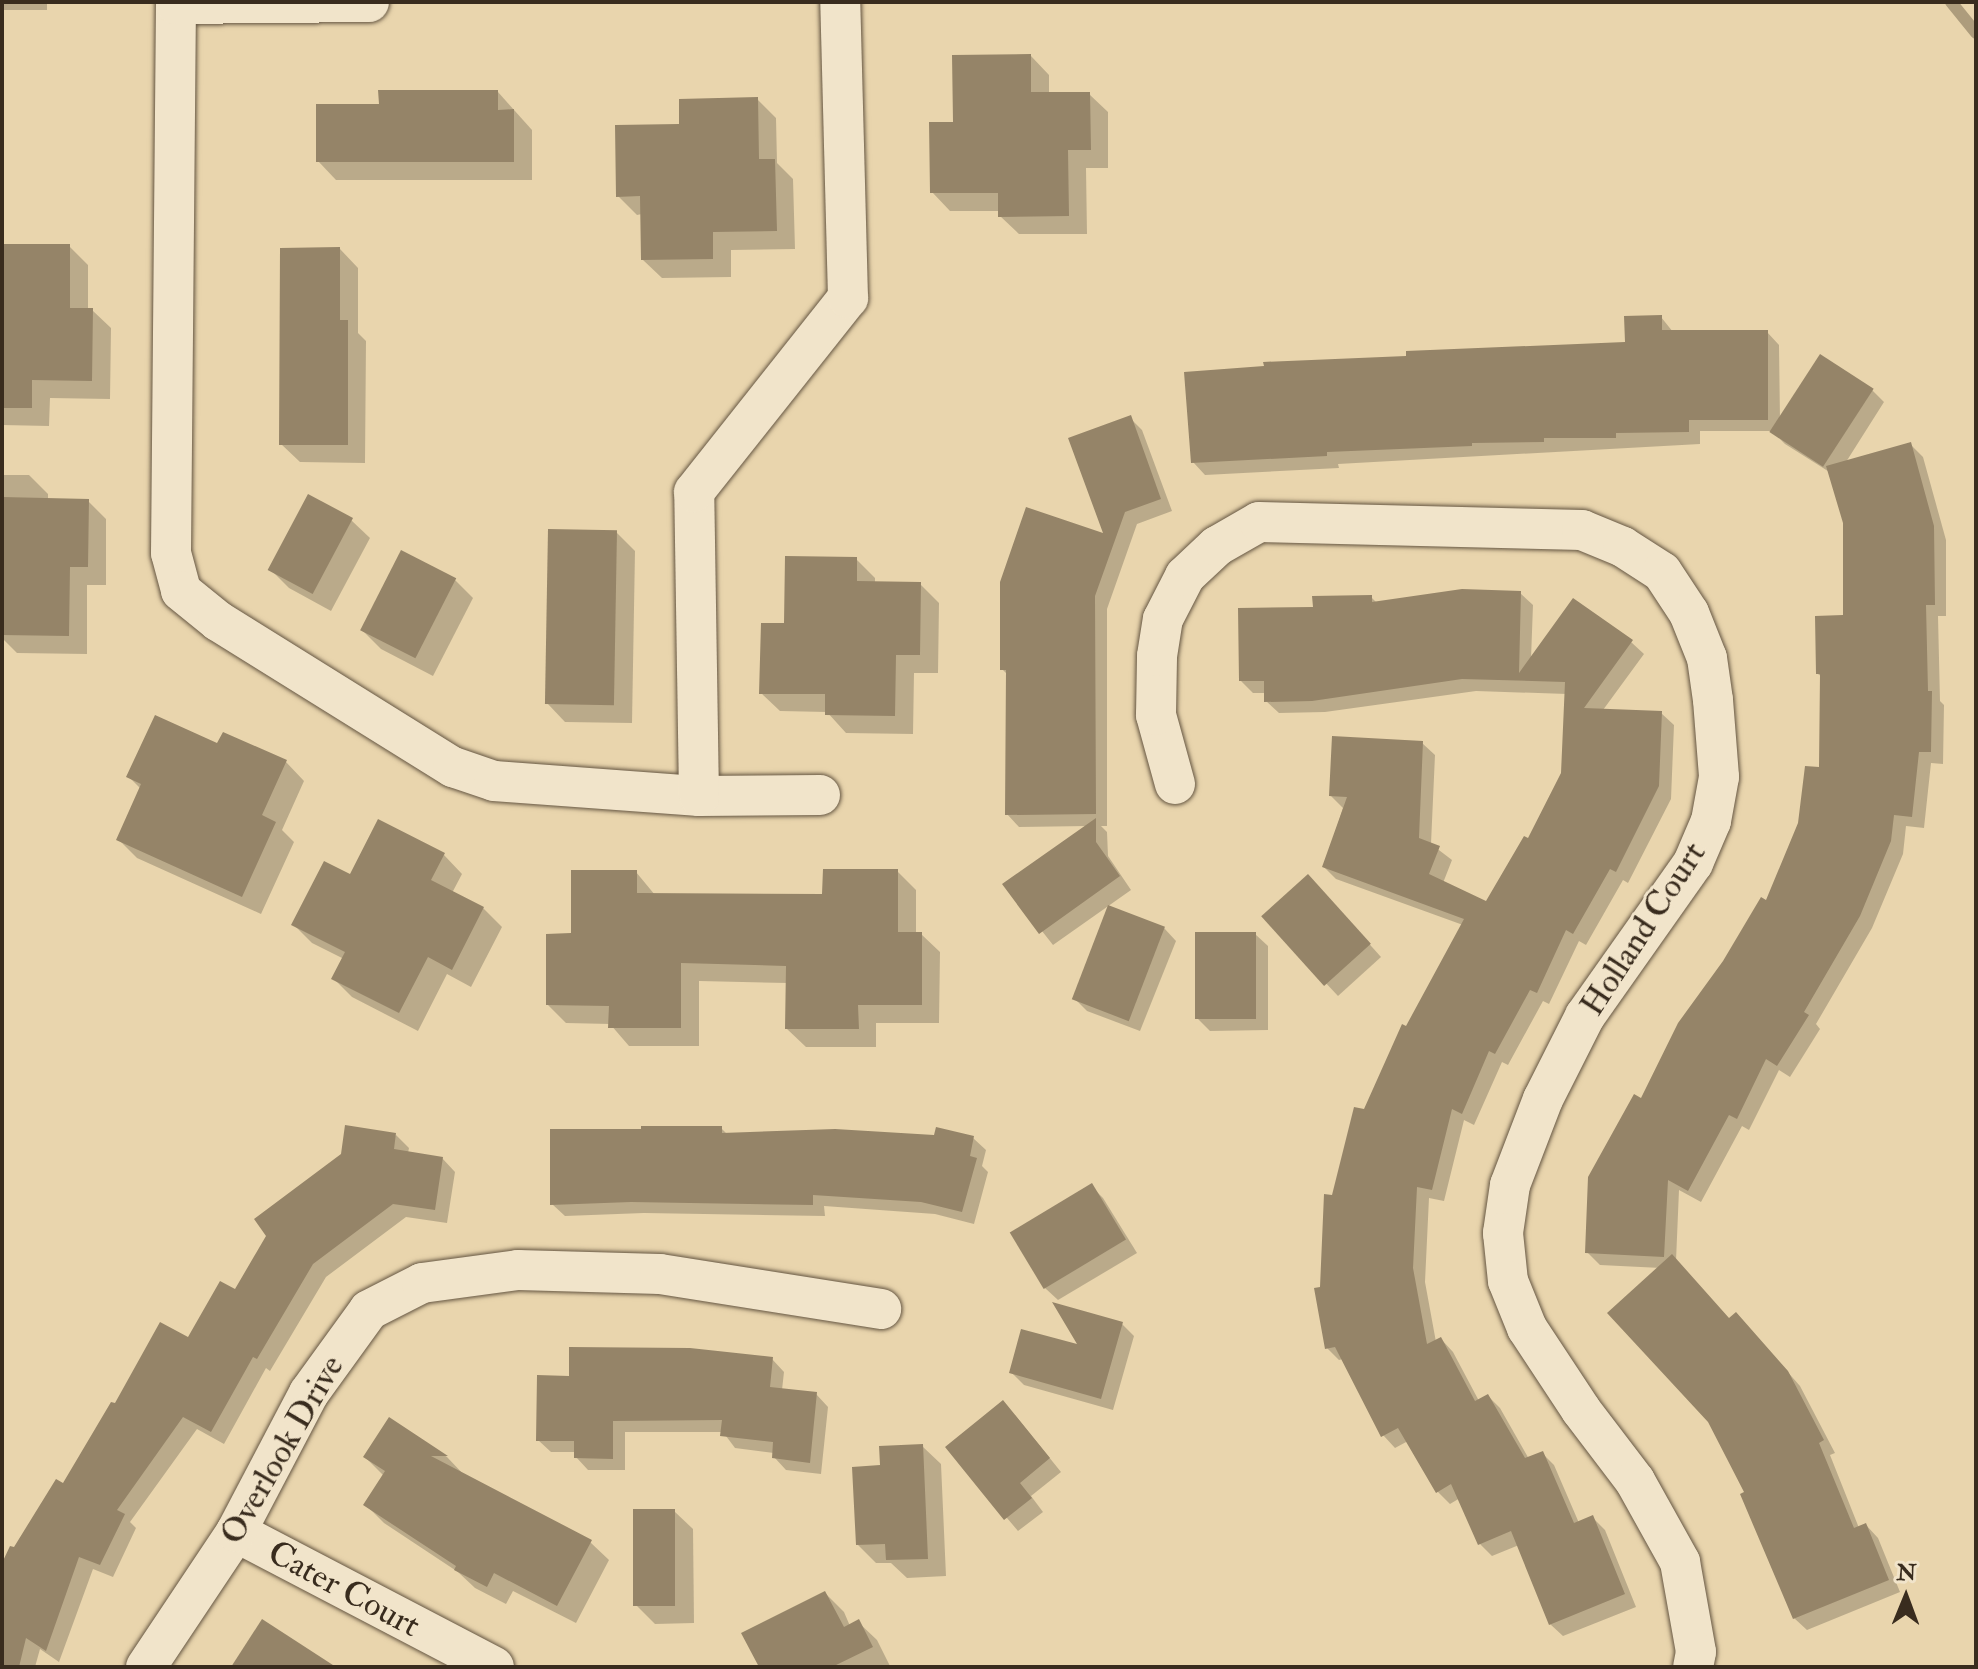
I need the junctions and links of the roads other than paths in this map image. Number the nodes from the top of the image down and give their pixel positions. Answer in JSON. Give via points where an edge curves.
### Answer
{"nodes":[{"id":1,"x":369,"y":2,"type":"edge"},
{"id":2,"x":840,"y":2,"type":"edge"},
{"id":3,"x":176,"y":3,"type":"edge"},
{"id":4,"x":1175,"y":784,"type":"dead end"},
{"id":5,"x":820,"y":795,"type":"dead end"},
{"id":6,"x":699,"y":796,"type":"junction"},
{"id":7,"x":881,"y":1309,"type":"dead end"},
{"id":8,"x":236,"y":1532,"type":"junction"},
{"id":9,"x":146,"y":1667,"type":"edge"},
{"id":10,"x":494,"y":1667,"type":"edge"},
{"id":11,"x":1693,"y":1667,"type":"edge"}],
"edges":[{"from":1,"to":3,"type":"street"},
{"from":2,"to":6,"type":"street","via":[[848,298],[694,492]]},
{"from":3,"to":6,"type":"street","via":[[171,553],[181,591],[218,621],[453,767],[494,781]]},
{"from":4,"to":11,"type":"street","name":"Holland Court","via":[[1156,715],[1163,619],[1185,576],[1217,546],[1259,522],[1582,530],[1623,547],[1662,572],[1689,613],[1707,658],[1713,700],[1719,777],[1711,821],[1693,863],[1585,1016],[1543,1099],[1510,1185],[1503,1233],[1508,1281],[1527,1328],[1635,1481],[1680,1562],[1696,1652]]},
{"from":5,"to":6,"type":"street"},
{"from":7,"to":8,"type":"street","name":"Overlook Drive","via":[[660,1274],[518,1270],[422,1283],[369,1310],[309,1393]]},
{"from":8,"to":9,"type":"street","name":"Overlook Drive"},
{"from":8,"to":10,"type":"street","name":"Cater Court"}]}
